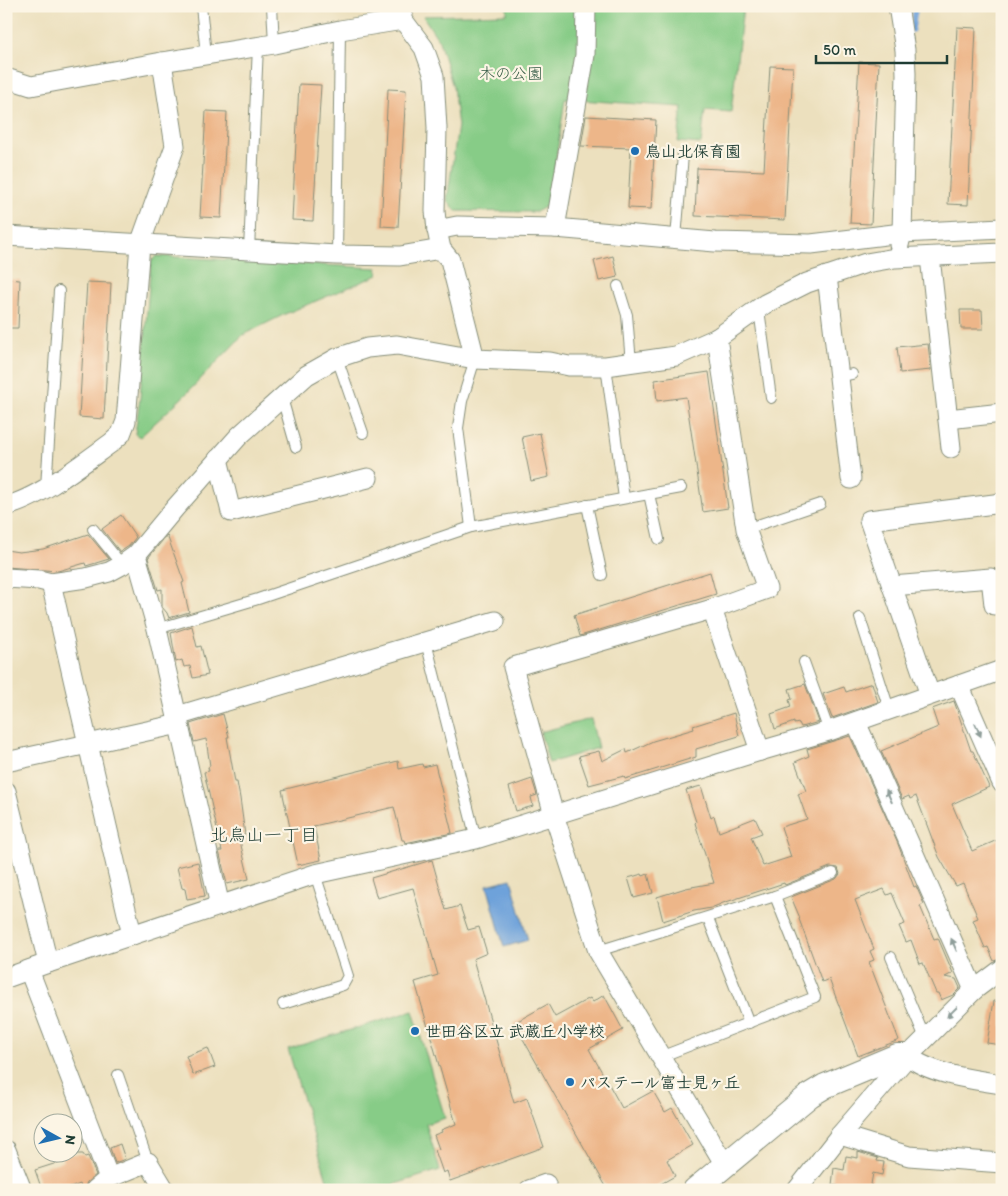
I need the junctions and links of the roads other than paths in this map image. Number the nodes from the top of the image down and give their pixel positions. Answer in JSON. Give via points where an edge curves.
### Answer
{"nodes":[{"id":1,"x":201,"y":6,"type":"edge"},
{"id":2,"x":272,"y":6,"type":"edge"},
{"id":3,"x":586,"y":6,"type":"edge"},
{"id":4,"x":898,"y":6,"type":"edge"},
{"id":5,"x":403,"y":13,"type":"edge"},
{"id":6,"x":340,"y":30,"type":"junction"},
{"id":7,"x":266,"y":45,"type":"junction"},
{"id":8,"x":206,"y":54,"type":"junction"},
{"id":9,"x":162,"y":62,"type":"junction"},
{"id":10,"x":6,"y":78,"type":"edge"},
{"id":11,"x":683,"y":154,"type":"dead end"},
{"id":12,"x":554,"y":228,"type":"junction"},
{"id":13,"x":1002,"y":228,"type":"edge"},
{"id":14,"x":436,"y":230,"type":"junction"},
{"id":15,"x":902,"y":233,"type":"junction"},
{"id":16,"x":6,"y":236,"type":"edge"},
{"id":17,"x":676,"y":238,"type":"junction"},
{"id":18,"x":140,"y":244,"type":"junction"},
{"id":19,"x":441,"y":249,"type":"junction"},
{"id":20,"x":248,"y":250,"type":"junction"},
{"id":21,"x":1002,"y":253,"type":"edge"},
{"id":22,"x":337,"y":255,"type":"junction"},
{"id":23,"x":930,"y":257,"type":"junction"},
{"id":24,"x":895,"y":258,"type":"junction"},
{"id":25,"x":828,"y":276,"type":"junction"},
{"id":26,"x":618,"y":286,"type":"dead end"},
{"id":27,"x":59,"y":292,"type":"dead end"},
{"id":28,"x":756,"y":310,"type":"junction"},
{"id":29,"x":717,"y":338,"type":"junction"},
{"id":30,"x":337,"y":358,"type":"junction"},
{"id":31,"x":475,"y":359,"type":"junction"},
{"id":32,"x":631,"y":362,"type":"junction"},
{"id":33,"x":606,"y":366,"type":"junction"},
{"id":34,"x":282,"y":398,"type":"junction"},
{"id":35,"x":771,"y":398,"type":"dead end"},
{"id":36,"x":1002,"y":413,"type":"edge"},
{"id":37,"x":948,"y":419,"type":"junction"},
{"id":38,"x":363,"y":433,"type":"dead end"},
{"id":39,"x":296,"y":447,"type":"dead end"},
{"id":40,"x":951,"y":448,"type":"dead end"},
{"id":41,"x":218,"y":459,"type":"junction"},
{"id":42,"x":368,"y":478,"type":"dead end"},
{"id":43,"x":851,"y":479,"type":"dead end"},
{"id":44,"x":46,"y":487,"type":"junction"},
{"id":45,"x":681,"y":488,"type":"dead end"},
{"id":46,"x":649,"y":494,"type":"junction"},
{"id":47,"x":624,"y":498,"type":"junction"},
{"id":48,"x":1002,"y":503,"type":"edge"},
{"id":49,"x":820,"y":504,"type":"dead end"},
{"id":50,"x":587,"y":505,"type":"junction"},
{"id":51,"x":6,"y":506,"type":"edge"},
{"id":52,"x":470,"y":527,"type":"junction"},
{"id":53,"x":93,"y":529,"type":"dead end"},
{"id":54,"x":746,"y":529,"type":"junction"},
{"id":55,"x":658,"y":540,"type":"dead end"},
{"id":56,"x":129,"y":560,"type":"junction"},
{"id":57,"x":602,"y":575,"type":"dead end"},
{"id":58,"x":6,"y":578,"type":"edge"},
{"id":59,"x":51,"y":582,"type":"junction"},
{"id":60,"x":892,"y":586,"type":"junction"},
{"id":61,"x":994,"y":605,"type":"dead end"},
{"id":62,"x":712,"y":609,"type":"junction"},
{"id":63,"x":860,"y":618,"type":"dead end"},
{"id":64,"x":496,"y":621,"type":"dead end"},
{"id":65,"x":157,"y":629,"type":"junction"},
{"id":66,"x":426,"y":642,"type":"junction"},
{"id":67,"x":804,"y":662,"type":"dead end"},
{"id":68,"x":1002,"y":670,"type":"edge"},
{"id":69,"x":959,"y":685,"type":"junction"},
{"id":70,"x":930,"y":695,"type":"junction"},
{"id":71,"x":889,"y":709,"type":"junction"},
{"id":72,"x":178,"y":720,"type":"junction"},
{"id":73,"x":856,"y":722,"type":"junction"},
{"id":74,"x":829,"y":731,"type":"junction"},
{"id":75,"x":88,"y":744,"type":"junction"},
{"id":76,"x":760,"y":750,"type":"junction"},
{"id":77,"x":6,"y":762,"type":"edge"},
{"id":78,"x":1002,"y":783,"type":"edge"},
{"id":79,"x":6,"y":791,"type":"edge"},
{"id":80,"x":554,"y":815,"type":"junction"},
{"id":81,"x":476,"y":839,"type":"junction"},
{"id":82,"x":832,"y":873,"type":"dead end"},
{"id":83,"x":315,"y":874,"type":"junction"},
{"id":84,"x":775,"y":896,"type":"junction"},
{"id":85,"x":220,"y":906,"type":"junction"},
{"id":86,"x":708,"y":918,"type":"junction"},
{"id":87,"x":132,"y":934,"type":"junction"},
{"id":88,"x":598,"y":951,"type":"junction"},
{"id":89,"x":891,"y":957,"type":"dead end"},
{"id":90,"x":48,"y":962,"type":"junction"},
{"id":91,"x":29,"y":970,"type":"junction"},
{"id":92,"x":1001,"y":971,"type":"edge"},
{"id":93,"x":6,"y":978,"type":"edge"},
{"id":94,"x":974,"y":990,"type":"junction"},
{"id":95,"x":283,"y":1004,"type":"dead end"},
{"id":96,"x":749,"y":1023,"type":"junction"},
{"id":97,"x":925,"y":1038,"type":"junction"},
{"id":98,"x":908,"y":1056,"type":"junction"},
{"id":99,"x":660,"y":1057,"type":"junction"},
{"id":100,"x":118,"y":1075,"type":"dead end"},
{"id":101,"x":1002,"y":1084,"type":"edge"},
{"id":102,"x":840,"y":1135,"type":"junction"},
{"id":103,"x":6,"y":1150,"type":"edge"},
{"id":104,"x":148,"y":1162,"type":"junction"},
{"id":105,"x":1002,"y":1163,"type":"edge"},
{"id":106,"x":725,"y":1165,"type":"junction"},
{"id":107,"x":102,"y":1184,"type":"edge"},
{"id":108,"x":22,"y":1190,"type":"edge"},
{"id":109,"x":165,"y":1190,"type":"edge"},
{"id":110,"x":695,"y":1190,"type":"edge"},
{"id":111,"x":797,"y":1190,"type":"edge"}],
"edges":[{"from":1,"to":8,"type":"lane"},
{"from":2,"to":7,"type":"lane"},
{"from":3,"to":12,"type":"street","via":[[585,54]]},
{"from":4,"to":15,"type":"street","via":[[905,50]]},
{"from":5,"to":6,"type":"street"},
{"from":5,"to":14,"type":"street","via":[[424,48],[434,76]]},
{"from":6,"to":7,"type":"street"},
{"from":6,"to":22,"type":"lane"},
{"from":7,"to":8,"type":"street"},
{"from":7,"to":20,"type":"lane"},
{"from":8,"to":9,"type":"street"},
{"from":9,"to":10,"type":"street","via":[[31,86]]},
{"from":9,"to":18,"type":"street","via":[[175,146]]},
{"from":11,"to":17,"type":"lane"},
{"from":12,"to":14,"type":"street","via":[[457,226]]},
{"from":12,"to":17,"type":"street"},
{"from":13,"to":15,"type":"street"},
{"from":14,"to":19,"type":"street"},
{"from":15,"to":17,"type":"street","via":[[811,244]]},
{"from":15,"to":24,"type":"street"},
{"from":16,"to":18,"type":"street"},
{"from":18,"to":20,"type":"street"},
{"from":18,"to":44,"type":"street","via":[[126,421],[111,443]]},
{"from":19,"to":22,"type":"street","via":[[400,256]]},
{"from":19,"to":31,"type":"street","via":[[450,260]]},
{"from":20,"to":22,"type":"street"},
{"from":21,"to":23,"type":"street"},
{"from":23,"to":24,"type":"street"},
{"from":23,"to":37,"type":"street"},
{"from":24,"to":25,"type":"street","via":[[866,263]]},
{"from":25,"to":28,"type":"street","via":[[807,283]]},
{"from":25,"to":43,"type":"street","via":[[846,376]]},
{"from":26,"to":32,"type":"lane","via":[[627,315]]},
{"from":27,"to":44,"type":"lane"},
{"from":28,"to":29,"type":"street"},
{"from":28,"to":35,"type":"lane","via":[[760,317]]},
{"from":29,"to":32,"type":"street","via":[[676,356]]},
{"from":29,"to":54,"type":"street"},
{"from":30,"to":31,"type":"street","via":[[367,348],[397,345]]},
{"from":30,"to":34,"type":"street","via":[[308,375]]},
{"from":30,"to":38,"type":"lane"},
{"from":31,"to":33,"type":"street"},
{"from":31,"to":52,"type":"lane","via":[[462,401],[458,428]]},
{"from":32,"to":33,"type":"street"},
{"from":33,"to":47,"type":"lane"},
{"from":34,"to":39,"type":"lane"},
{"from":34,"to":41,"type":"street"},
{"from":36,"to":37,"type":"street"},
{"from":37,"to":40,"type":"street"},
{"from":41,"to":42,"type":"street","via":[[231,512]]},
{"from":41,"to":56,"type":"street"},
{"from":44,"to":51,"type":"street"},
{"from":45,"to":46,"type":"lane"},
{"from":46,"to":47,"type":"lane"},
{"from":46,"to":55,"type":"lane"},
{"from":47,"to":50,"type":"lane"},
{"from":48,"to":60,"type":"street","via":[[869,520]]},
{"from":49,"to":54,"type":"lane"},
{"from":50,"to":52,"type":"lane"},
{"from":50,"to":57,"type":"lane"},
{"from":52,"to":65,"type":"lane","via":[[258,599]]},
{"from":53,"to":56,"type":"lane"},
{"from":54,"to":62,"type":"street","via":[[767,589]]},
{"from":56,"to":59,"type":"street","via":[[109,572]]},
{"from":56,"to":65,"type":"street"},
{"from":58,"to":59,"type":"street"},
{"from":59,"to":75,"type":"street"},
{"from":60,"to":61,"type":"street","via":[[991,578]]},
{"from":60,"to":70,"type":"street"},
{"from":62,"to":76,"type":"street"},
{"from":62,"to":80,"type":"street","via":[[513,667]]},
{"from":63,"to":71,"type":"lane"},
{"from":64,"to":66,"type":"street"},
{"from":65,"to":72,"type":"street"},
{"from":66,"to":72,"type":"street"},
{"from":66,"to":81,"type":"lane"},
{"from":67,"to":74,"type":"lane"},
{"from":68,"to":69,"type":"street"},
{"from":69,"to":70,"type":"street"},
{"from":69,"to":78,"type":"street","one_way":true},
{"from":70,"to":71,"type":"street"},
{"from":71,"to":73,"type":"street"},
{"from":72,"to":75,"type":"street"},
{"from":72,"to":85,"type":"street"},
{"from":73,"to":74,"type":"street"},
{"from":94,"to":73,"type":"street","one_way":true},
{"from":74,"to":76,"type":"street"},
{"from":75,"to":77,"type":"street"},
{"from":75,"to":87,"type":"street"},
{"from":76,"to":80,"type":"street"},
{"from":79,"to":90,"type":"street"},
{"from":80,"to":81,"type":"street"},
{"from":80,"to":88,"type":"street"},
{"from":81,"to":83,"type":"street"},
{"from":82,"to":84,"type":"lane"},
{"from":83,"to":85,"type":"street"},
{"from":83,"to":95,"type":"lane","via":[[348,976],[343,985]]},
{"from":84,"to":86,"type":"lane"},
{"from":84,"to":96,"type":"lane","via":[[815,997]]},
{"from":85,"to":87,"type":"street"},
{"from":86,"to":88,"type":"lane"},
{"from":86,"to":96,"type":"lane"},
{"from":87,"to":90,"type":"street"},
{"from":88,"to":99,"type":"street"},
{"from":89,"to":97,"type":"lane"},
{"from":90,"to":91,"type":"street"},
{"from":91,"to":93,"type":"street"},
{"from":91,"to":107,"type":"street"},
{"from":92,"to":94,"type":"street"},
{"from":94,"to":97,"type":"street","one_way":true},
{"from":96,"to":99,"type":"lane"},
{"from":97,"to":98,"type":"street"},
{"from":98,"to":101,"type":"street","via":[[917,1063],[969,1079]]},
{"from":98,"to":102,"type":"street"},
{"from":98,"to":106,"type":"street","via":[[896,1056],[825,1086]]},
{"from":99,"to":106,"type":"street"},
{"from":100,"to":104,"type":"lane"},
{"from":102,"to":105,"type":"street","via":[[909,1156]]},
{"from":102,"to":111,"type":"street"},
{"from":103,"to":108,"type":"street"},
{"from":104,"to":107,"type":"street"},
{"from":104,"to":109,"type":"street"},
{"from":106,"to":110,"type":"street"}]}
